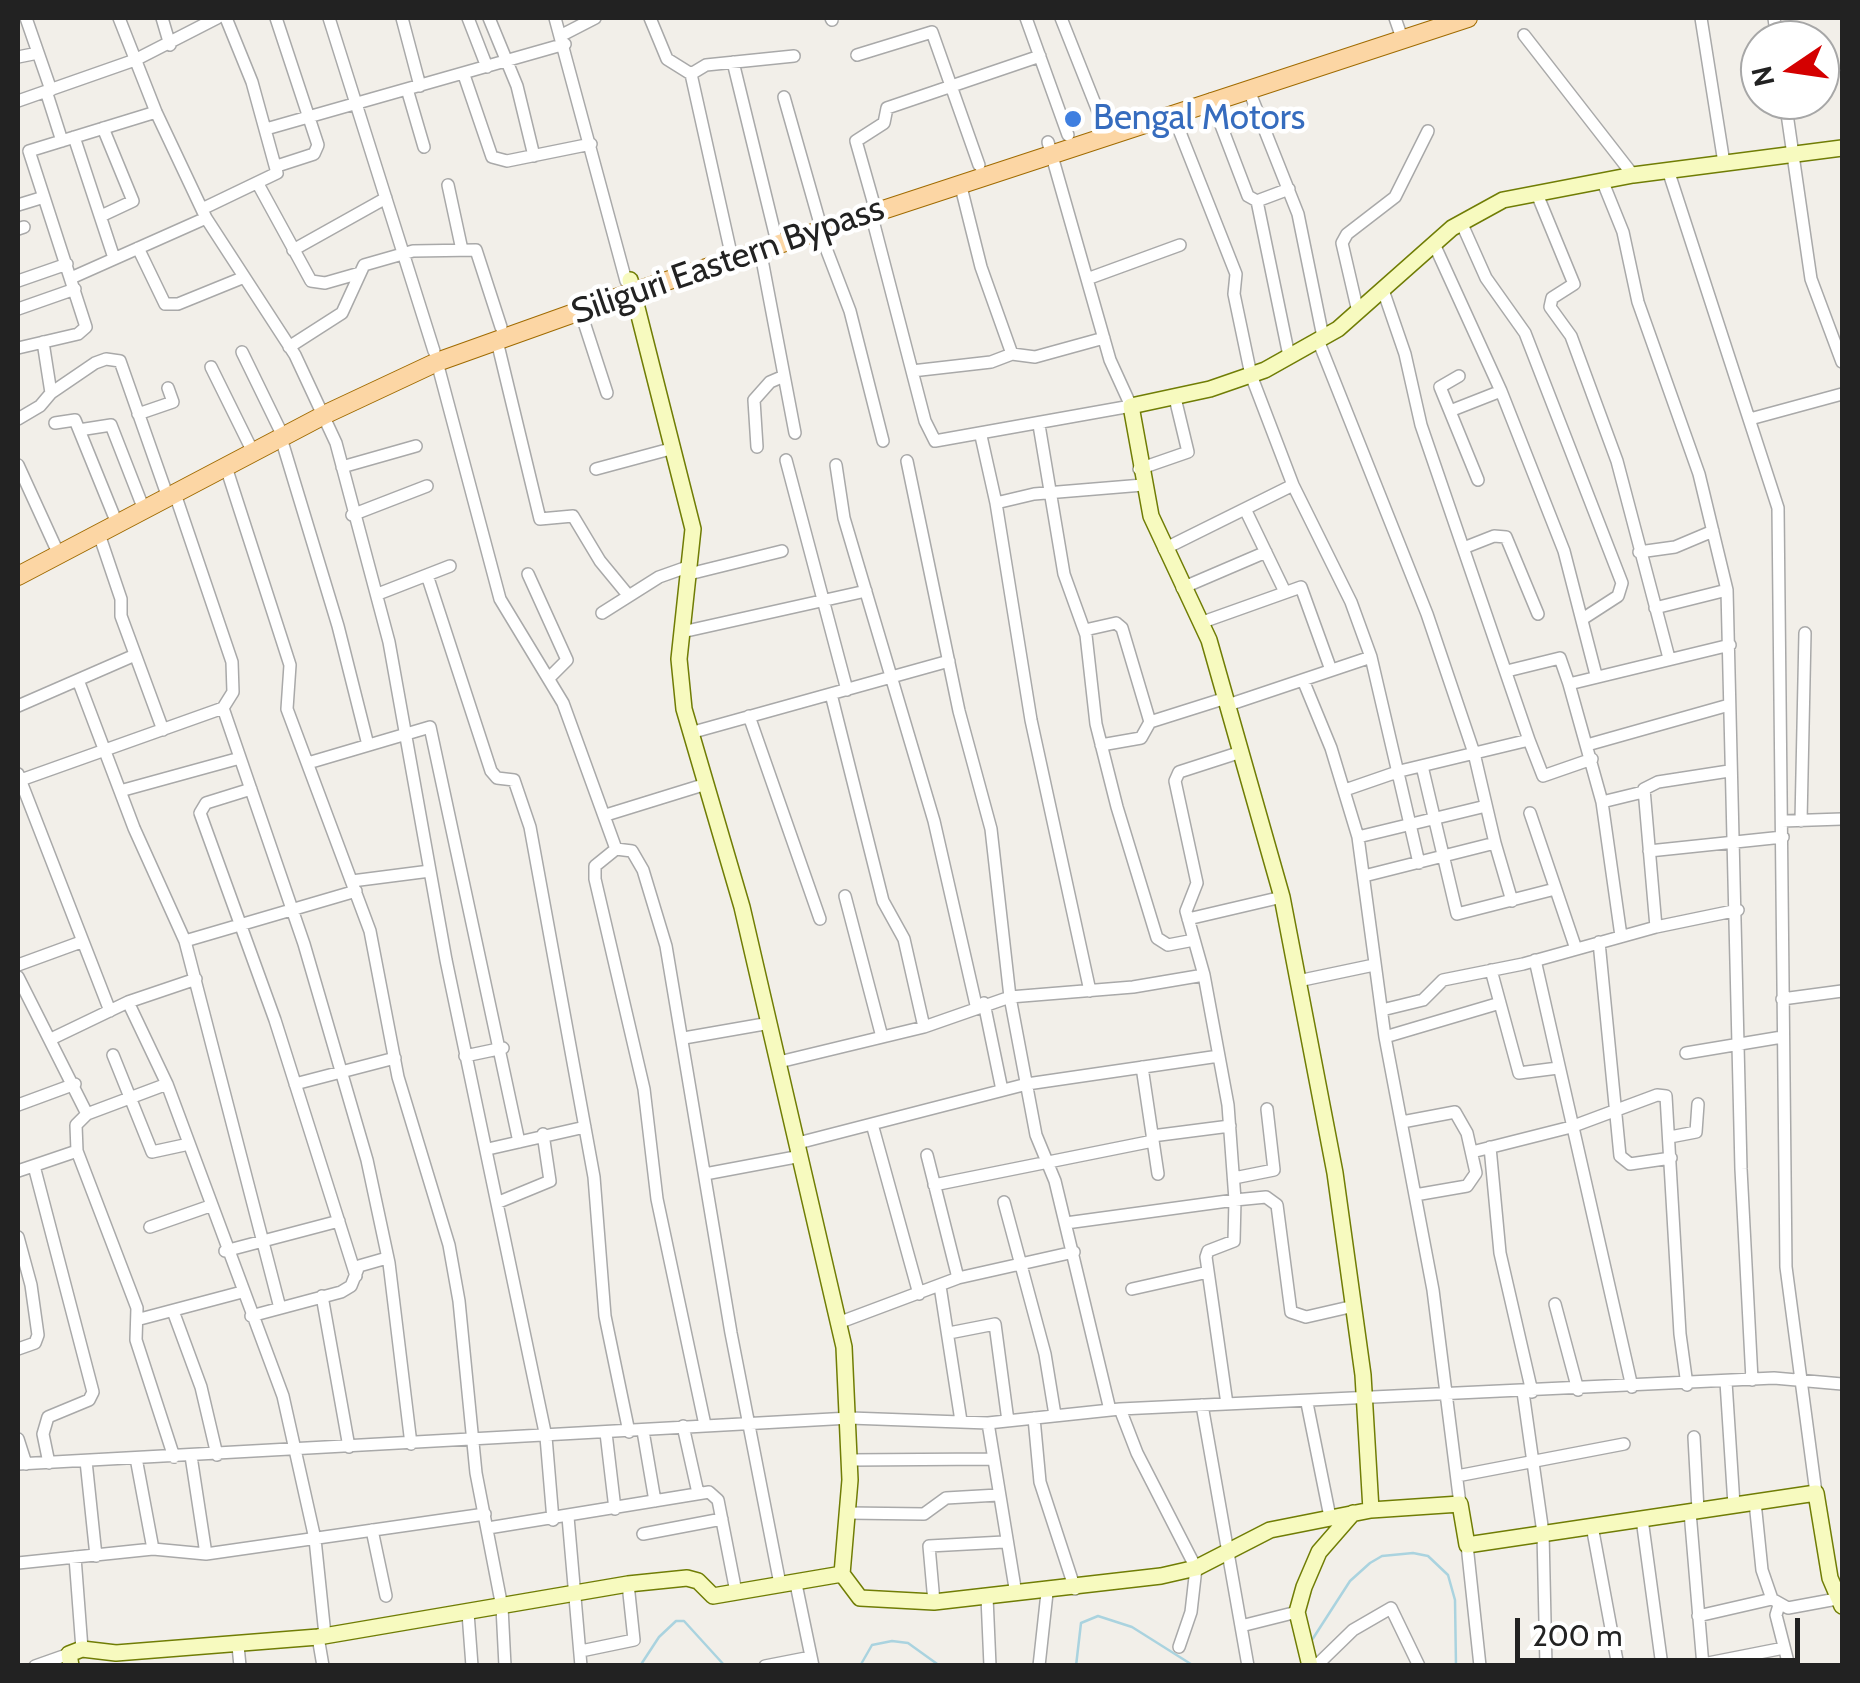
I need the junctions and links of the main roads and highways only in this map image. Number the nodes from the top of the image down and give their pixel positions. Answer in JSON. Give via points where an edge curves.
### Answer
{"nodes":[{"id":1,"x":1430,"y":18,"type":"edge"},
{"id":2,"x":1468,"y":18,"type":"edge"},
{"id":3,"x":1398,"y":28,"type":"edge"},
{"id":4,"x":1105,"y":129,"type":"junction"},
{"id":5,"x":1050,"y":147,"type":"junction"},
{"id":6,"x":872,"y":207,"type":"junction"},
{"id":7,"x":819,"y":225,"type":"junction"},
{"id":8,"x":630,"y":285,"type":"junction"},
{"id":9,"x":499,"y":334,"type":"junction"},
{"id":10,"x":280,"y":433,"type":"junction"},
{"id":11,"x":170,"y":491,"type":"junction"},
{"id":12,"x":18,"y":566,"type":"edge"},
{"id":13,"x":18,"y":576,"type":"edge"}],
"edges":[{"from":1,"to":3,"type":"main road","name":"Siliguri Eastern Bypass"},
{"from":2,"to":3,"type":"main road","name":"Siliguri Eastern Bypass"},
{"from":3,"to":4,"type":"main road","name":"Siliguri Eastern Bypass"},
{"from":3,"to":4,"type":"main road","name":"Siliguri Eastern Bypass","via":[[1248,88]]},
{"from":4,"to":5,"type":"main road","name":"Siliguri Eastern Bypass"},
{"from":4,"to":5,"type":"main road","name":"Siliguri Eastern Bypass","via":[[1068,135]]},
{"from":5,"to":6,"type":"main road","name":"Siliguri Eastern Bypass","via":[[960,183]]},
{"from":5,"to":6,"type":"main road","name":"Siliguri Eastern Bypass","via":[[979,165]]},
{"from":6,"to":7,"type":"main road","name":"Siliguri Eastern Bypass"},
{"from":7,"to":8,"type":"main road","name":"Siliguri Eastern Bypass","via":[[760,249]]},
{"from":7,"to":8,"type":"main road","name":"Siliguri Eastern Bypass"},
{"from":8,"to":9,"type":"main road","name":"Siliguri Eastern Bypass"},
{"from":8,"to":9,"type":"main road","name":"Siliguri Eastern Bypass","via":[[580,310]]},
{"from":9,"to":10,"type":"main road","name":"Siliguri Eastern Bypass","via":[[436,356]]},
{"from":10,"to":11,"type":"main road","name":"Siliguri Eastern Bypass"},
{"from":10,"to":11,"type":"main road","name":"Siliguri Eastern Bypass","via":[[226,468]]},
{"from":11,"to":12,"type":"main road","name":"Siliguri Eastern Bypass"},
{"from":11,"to":13,"type":"main road","name":"Siliguri Eastern Bypass"}]}
